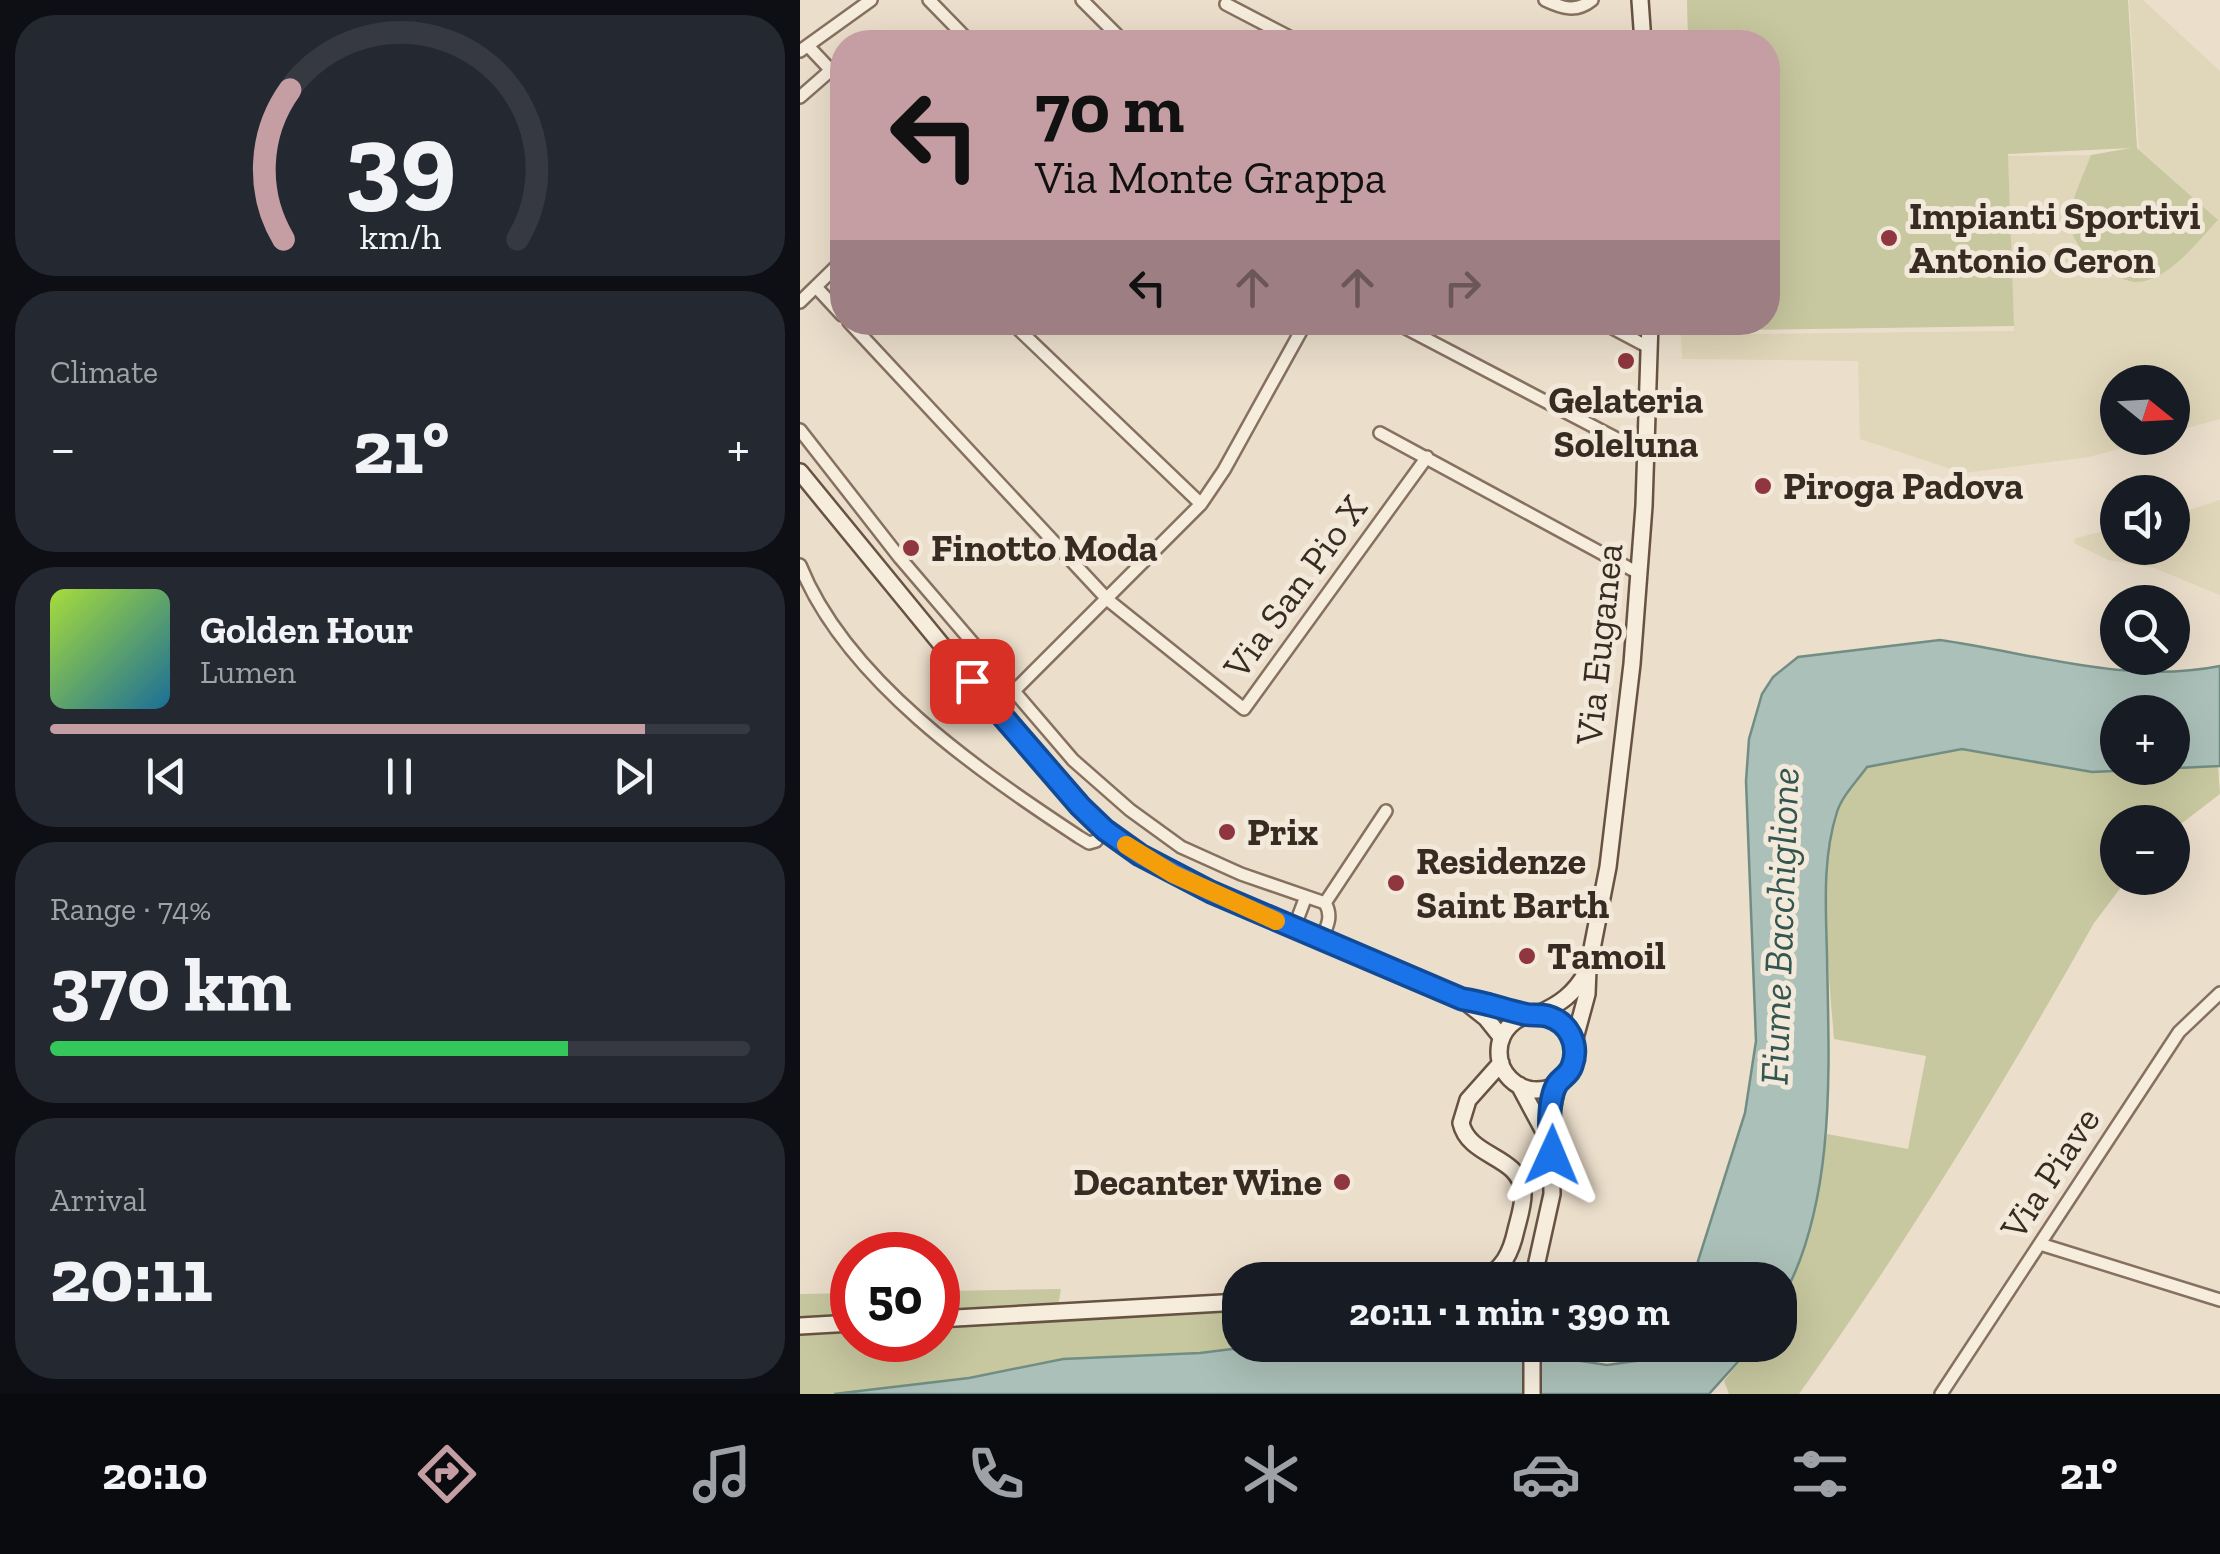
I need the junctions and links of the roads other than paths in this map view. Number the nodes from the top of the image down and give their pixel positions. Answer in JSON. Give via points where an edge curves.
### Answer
{"nodes":[{"id":1,"x":872,"y":0,"type":"edge"},
{"id":2,"x":930,"y":0,"type":"edge"},
{"id":3,"x":1082,"y":0,"type":"edge"},
{"id":4,"x":1545,"y":0,"type":"edge"},
{"id":5,"x":1592,"y":0,"type":"edge"},
{"id":6,"x":1642,"y":0,"type":"edge"},
{"id":7,"x":855,"y":4,"type":"edge"},
{"id":8,"x":1226,"y":4,"type":"dead end"},
{"id":9,"x":959,"y":30,"type":"edge"},
{"id":10,"x":1113,"y":30,"type":"edge"},
{"id":11,"x":1276,"y":30,"type":"edge"},
{"id":12,"x":1642,"y":30,"type":"edge"},
{"id":13,"x":805,"y":49,"type":"edge"},
{"id":14,"x":830,"y":69,"type":"edge"},
{"id":15,"x":830,"y":71,"type":"edge"},
{"id":16,"x":800,"y":97,"type":"edge"},
{"id":17,"x":830,"y":273,"type":"edge"},
{"id":18,"x":816,"y":287,"type":"junction"},
{"id":19,"x":800,"y":302,"type":"edge"},
{"id":20,"x":830,"y":303,"type":"edge"},
{"id":21,"x":861,"y":335,"type":"edge"},
{"id":22,"x":1025,"y":335,"type":"edge"},
{"id":23,"x":1299,"y":335,"type":"edge"},
{"id":24,"x":1419,"y":335,"type":"edge"},
{"id":25,"x":1626,"y":335,"type":"edge"},
{"id":26,"x":1650,"y":335,"type":"edge"},
{"id":27,"x":1650,"y":348,"type":"junction"},
{"id":28,"x":800,"y":430,"type":"edge"},
{"id":29,"x":1380,"y":433,"type":"dead end"},
{"id":30,"x":1646,"y":454,"type":"junction"},
{"id":31,"x":1426,"y":458,"type":"junction"},
{"id":32,"x":800,"y":472,"type":"edge"},
{"id":33,"x":1201,"y":504,"type":"junction"},
{"id":34,"x":800,"y":565,"type":"edge"},
{"id":35,"x":1640,"y":574,"type":"junction"},
{"id":36,"x":918,"y":580,"type":"junction"},
{"id":37,"x":900,"y":595,"type":"junction"},
{"id":38,"x":1108,"y":600,"type":"junction"},
{"id":39,"x":1012,"y":693,"type":"junction"},
{"id":40,"x":1386,"y":811,"type":"dead end"},
{"id":41,"x":1105,"y":830,"type":"junction"},
{"id":42,"x":1305,"y":899,"type":"junction"},
{"id":43,"x":1324,"y":904,"type":"junction"},
{"id":44,"x":1294,"y":928,"type":"junction"},
{"id":45,"x":1321,"y":940,"type":"junction"},
{"id":46,"x":1588,"y":970,"type":"junction"},
{"id":47,"x":2220,"y":992,"type":"edge"},
{"id":48,"x":1462,"y":999,"type":"junction"},
{"id":49,"x":1533,"y":1015,"type":"junction"},
{"id":50,"x":1502,"y":1038,"type":"junction"},
{"id":51,"x":1574,"y":1042,"type":"junction"},
{"id":52,"x":1501,"y":1064,"type":"junction"},
{"id":53,"x":1517,"y":1084,"type":"junction"},
{"id":54,"x":1557,"y":1085,"type":"junction"},
{"id":55,"x":1479,"y":1086,"type":"junction"},
{"id":56,"x":1550,"y":1144,"type":"junction"},
{"id":57,"x":2040,"y":1244,"type":"junction"},
{"id":58,"x":1505,"y":1262,"type":"edge"},
{"id":59,"x":1537,"y":1262,"type":"edge"},
{"id":60,"x":2220,"y":1300,"type":"edge"},
{"id":61,"x":1222,"y":1303,"type":"edge"},
{"id":62,"x":960,"y":1318,"type":"edge"},
{"id":63,"x":830,"y":1325,"type":"edge"},
{"id":64,"x":800,"y":1326,"type":"edge"},
{"id":65,"x":1532,"y":1362,"type":"edge"},
{"id":66,"x":1532,"y":1394,"type":"edge"},
{"id":67,"x":1940,"y":1394,"type":"edge"}],
"edges":[{"from":1,"to":7,"type":"street"},
{"from":2,"to":9,"type":"street"},
{"from":3,"to":10,"type":"street"},
{"from":4,"to":5,"type":"street","via":[[1564,9]]},
{"from":6,"to":12,"type":"main road"},
{"from":7,"to":13,"type":"street"},
{"from":8,"to":11,"type":"street"},
{"from":13,"to":14,"type":"street"},
{"from":15,"to":16,"type":"street"},
{"from":17,"to":18,"type":"street"},
{"from":18,"to":19,"type":"street"},
{"from":18,"to":20,"type":"street"},
{"from":21,"to":38,"type":"street"},
{"from":22,"to":33,"type":"street"},
{"from":23,"to":33,"type":"street"},
{"from":24,"to":30,"type":"street"},
{"from":25,"to":27,"type":"street"},
{"from":26,"to":27,"type":"main road","name":"Via Euganea"},
{"from":27,"to":30,"type":"main road","name":"Via Euganea"},
{"from":28,"to":36,"type":"street"},
{"from":29,"to":31,"type":"street"},
{"from":30,"to":35,"type":"main road","name":"Via Euganea"},
{"from":31,"to":35,"type":"street"},
{"from":31,"to":38,"type":"street","name":"Via San Pio X","via":[[1244,708]]},
{"from":32,"to":37,"type":"main road"},
{"from":33,"to":38,"type":"street"},
{"from":34,"to":41,"type":"street","via":[[864,664],[926,725],[1000,785],[1079,836],[1096,841]]},
{"from":35,"to":46,"type":"main road","name":"Via Euganea","via":[[1608,867]]},
{"from":36,"to":37,"type":"street"},
{"from":36,"to":39,"type":"street"},
{"from":37,"to":41,"type":"main road"},
{"from":38,"to":39,"type":"street"},
{"from":39,"to":42,"type":"street","via":[[1072,760],[1181,847]]},
{"from":40,"to":43,"type":"street"},
{"from":41,"to":44,"type":"main road","via":[[1173,874]]},
{"from":42,"to":43,"type":"street"},
{"from":42,"to":44,"type":"street"},
{"from":43,"to":45,"type":"street","via":[[1330,911]]},
{"from":44,"to":45,"type":"main road"},
{"from":45,"to":48,"type":"main road"},
{"from":46,"to":49,"type":"main road","via":[[1564,1002]]},
{"from":46,"to":51,"type":"main road","name":"Via Euganea"},
{"from":47,"to":57,"type":"street","name":"Via Piave","via":[[2178,1032]]},
{"from":48,"to":49,"type":"main road"},
{"from":48,"to":50,"type":"main road"},
{"from":49,"to":50,"type":"main road","via":[[1512,1024]]},
{"from":49,"to":51,"type":"main road","via":[[1561,1022]]},
{"from":50,"to":52,"type":"main road"},
{"from":51,"to":54,"type":"main road","name":"Via Euganea","via":[[1570,1071]]},
{"from":52,"to":53,"type":"main road","name":"Via Euganea"},
{"from":52,"to":55,"type":"main road"},
{"from":53,"to":54,"type":"main road","via":[[1538,1090]]},
{"from":53,"to":55,"type":"main road","via":[[1496,1080]]},
{"from":53,"to":56,"type":"main road","name":"Via Euganea"},
{"from":54,"to":56,"type":"main road","name":"Via Euganea"},
{"from":55,"to":58,"type":"main road","via":[[1463,1112],[1464,1134],[1516,1172],[1523,1190]]},
{"from":56,"to":59,"type":"main road","name":"Via Euganea","via":[[1552,1194]]},
{"from":57,"to":60,"type":"street"},
{"from":57,"to":67,"type":"street","name":"Via Piave"},
{"from":61,"to":62,"type":"main road"},
{"from":63,"to":64,"type":"main road"},
{"from":65,"to":66,"type":"main road"}]}
